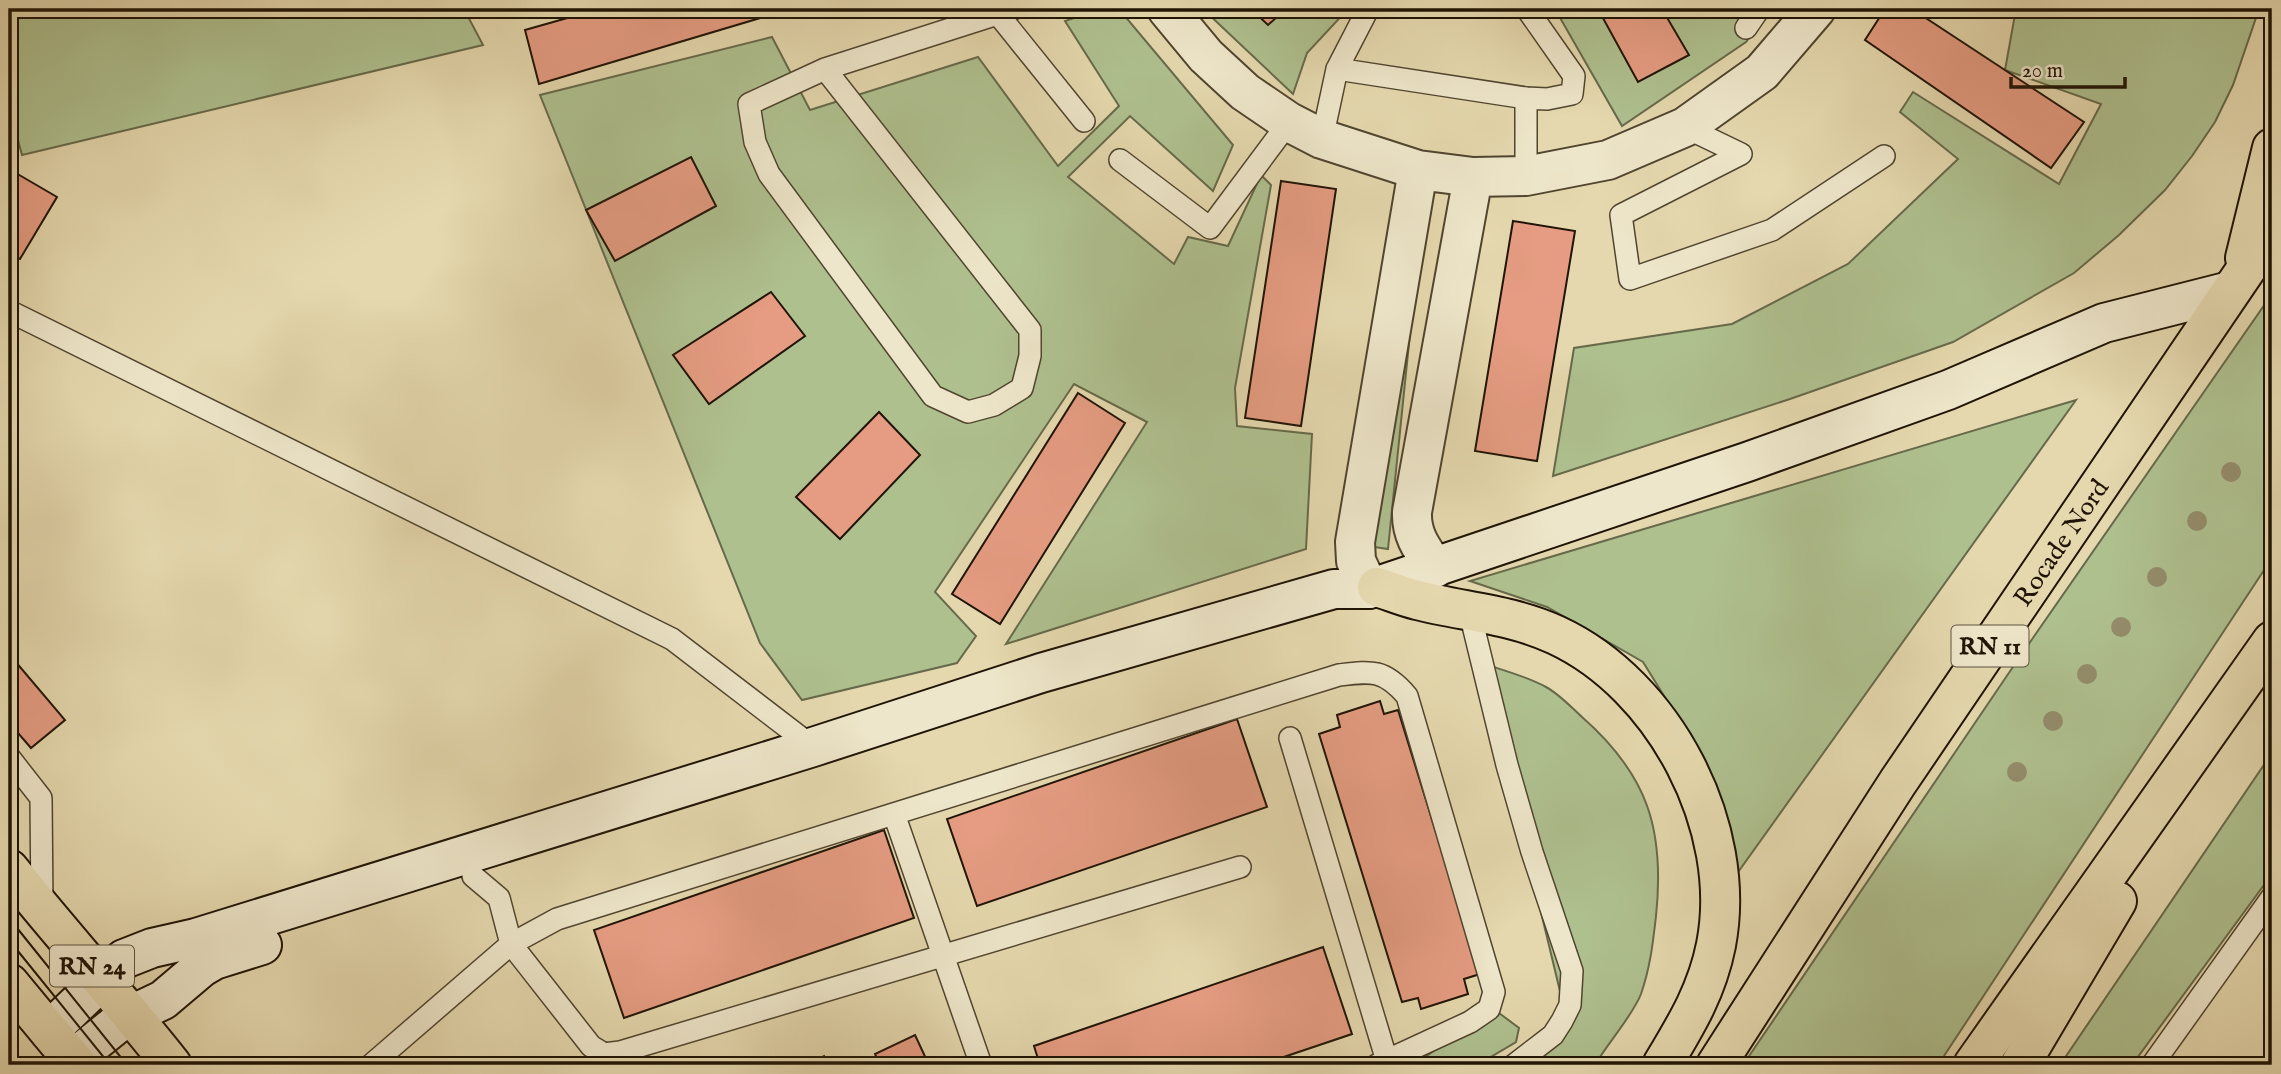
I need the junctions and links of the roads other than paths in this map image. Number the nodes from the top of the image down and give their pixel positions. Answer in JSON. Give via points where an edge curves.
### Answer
{"nodes":[{"id":1,"x":1167,"y":9,"type":"edge"},
{"id":2,"x":1368,"y":9,"type":"edge"},
{"id":3,"x":1527,"y":9,"type":"edge"},
{"id":4,"x":1759,"y":9,"type":"edge"},
{"id":5,"x":1816,"y":9,"type":"edge"},
{"id":6,"x":1005,"y":11,"type":"edge"},
{"id":7,"x":1746,"y":28,"type":"dead end"},
{"id":8,"x":825,"y":69,"type":"junction"},
{"id":9,"x":1337,"y":69,"type":"junction"},
{"id":10,"x":1526,"y":97,"type":"junction"},
{"id":11,"x":1084,"y":121,"type":"dead end"},
{"id":12,"x":1289,"y":122,"type":"junction"},
{"id":13,"x":1685,"y":127,"type":"junction"},
{"id":14,"x":1322,"y":139,"type":"junction"},
{"id":15,"x":2272,"y":148,"type":"edge"},
{"id":16,"x":1884,"y":156,"type":"dead end"},
{"id":17,"x":1121,"y":160,"type":"dead end"},
{"id":18,"x":1418,"y":170,"type":"junction"},
{"id":19,"x":1526,"y":176,"type":"junction"},
{"id":20,"x":1473,"y":177,"type":"junction"},
{"id":21,"x":2272,"y":231,"type":"edge"},
{"id":22,"x":2235,"y":285,"type":"junction"},
{"id":23,"x":9,"y":312,"type":"edge"},
{"id":24,"x":1435,"y":568,"type":"junction"},
{"id":25,"x":1373,"y":588,"type":"junction"},
{"id":26,"x":1469,"y":609,"type":"junction"},
{"id":27,"x":2265,"y":652,"type":"edge"},
{"id":28,"x":1290,"y":738,"type":"dead end"},
{"id":29,"x":869,"y":739,"type":"junction"},
{"id":30,"x":813,"y":747,"type":"junction"},
{"id":31,"x":9,"y":757,"type":"edge"},
{"id":32,"x":894,"y":814,"type":"junction"},
{"id":33,"x":1240,"y":867,"type":"dead end"},
{"id":34,"x":9,"y":869,"type":"edge"},
{"id":35,"x":473,"y":876,"type":"junction"},
{"id":36,"x":2272,"y":897,"type":"edge"},
{"id":37,"x":42,"y":910,"type":"junction"},
{"id":38,"x":511,"y":944,"type":"junction"},
{"id":39,"x":943,"y":956,"type":"junction"},
{"id":40,"x":103,"y":979,"type":"junction"},
{"id":41,"x":9,"y":983,"type":"edge"},
{"id":42,"x":132,"y":1014,"type":"junction"},
{"id":43,"x":66,"y":1052,"type":"edge"},
{"id":44,"x":1382,"y":1063,"type":"edge"},
{"id":45,"x":172,"y":1065,"type":"edge"},
{"id":46,"x":371,"y":1065,"type":"edge"},
{"id":47,"x":981,"y":1065,"type":"edge"},
{"id":48,"x":1514,"y":1065,"type":"edge"},
{"id":49,"x":1662,"y":1065,"type":"edge"},
{"id":50,"x":1716,"y":1065,"type":"edge"},
{"id":51,"x":1973,"y":1065,"type":"edge"},
{"id":52,"x":2020,"y":1065,"type":"edge"},
{"id":53,"x":2152,"y":1065,"type":"edge"}],
"edges":[{"from":1,"to":12,"type":"street","via":[[1206,56],[1245,92]]},
{"from":2,"to":9,"type":"lane"},
{"from":3,"to":10,"type":"lane","via":[[1574,76],[1572,94]]},
{"from":4,"to":7,"type":"lane"},
{"from":5,"to":13,"type":"street","via":[[1762,72]]},
{"from":6,"to":8,"type":"lane"},
{"from":6,"to":11,"type":"lane"},
{"from":8,"to":8,"type":"lane","via":[[749,104],[755,142],[769,174],[933,396],[968,412],[994,405],[1022,388],[1030,356],[1030,330]]},
{"from":9,"to":10,"type":"lane"},
{"from":9,"to":14,"type":"lane"},
{"from":10,"to":19,"type":"lane"},
{"from":12,"to":14,"type":"street"},
{"from":12,"to":17,"type":"lane","via":[[1210,229]]},
{"from":13,"to":16,"type":"lane","via":[[1741,154],[1621,215],[1630,279],[1772,230]]},
{"from":13,"to":19,"type":"street","via":[[1608,160]]},
{"from":14,"to":18,"type":"street"},
{"from":15,"to":22,"type":"main road"},
{"from":18,"to":20,"type":"street"},
{"from":18,"to":25,"type":"street","via":[[1355,542],[1356,561]]},
{"from":19,"to":20,"type":"street"},
{"from":20,"to":24,"type":"street","via":[[1412,512],[1415,538]]},
{"from":21,"to":22,"type":"main road","name":"Rocade Nord","number":"RN 11"},
{"from":22,"to":24,"type":"street","via":[[2104,323],[1948,390]]},
{"from":22,"to":50,"type":"main road","name":"Rocade Nord","number":"RN 11","via":[[1898,782]]},
{"from":23,"to":30,"type":"lane","via":[[672,639]]},
{"from":24,"to":25,"type":"street"},
{"from":25,"to":26,"type":"main road"},
{"from":25,"to":29,"type":"street","via":[[1342,610]]},
{"from":26,"to":48,"type":"lane","via":[[1507,765],[1572,971],[1570,1005],[1562,1021],[1553,1035]]},
{"from":26,"to":49,"type":"main road","via":[[1558,635],[1618,676],[1666,732],[1700,798],[1717,871],[1716,943],[1695,1009]]},
{"from":27,"to":51,"type":"main road"},
{"from":27,"to":52,"type":"main road"},
{"from":28,"to":44,"type":"lane"},
{"from":29,"to":30,"type":"street"},
{"from":29,"to":35,"type":"street"},
{"from":30,"to":40,"type":"street","via":[[138,952]]},
{"from":31,"to":37,"type":"lane","via":[[41,798]]},
{"from":32,"to":38,"type":"lane","via":[[557,919]]},
{"from":32,"to":39,"type":"lane"},
{"from":32,"to":44,"type":"lane","via":[[1339,675],[1368,671],[1393,680],[1407,696],[1494,992],[1489,1009]]},
{"from":33,"to":39,"type":"lane"},
{"from":34,"to":37,"type":"main road","number":"RN 24"},
{"from":35,"to":38,"type":"lane","via":[[499,898]]},
{"from":35,"to":42,"type":"street","via":[[214,960],[163,1000]]},
{"from":36,"to":53,"type":"lane"},
{"from":37,"to":40,"type":"main road","number":"RN 24"},
{"from":38,"to":39,"type":"lane","via":[[591,1046],[604,1054]]},
{"from":38,"to":46,"type":"lane"},
{"from":39,"to":47,"type":"lane"},
{"from":40,"to":42,"type":"main road","number":"RN 24"},
{"from":40,"to":43,"type":"street"},
{"from":41,"to":43,"type":"main road","number":"RN 24"},
{"from":42,"to":43,"type":"street"},
{"from":42,"to":45,"type":"main road","number":"RN 24"}]}
